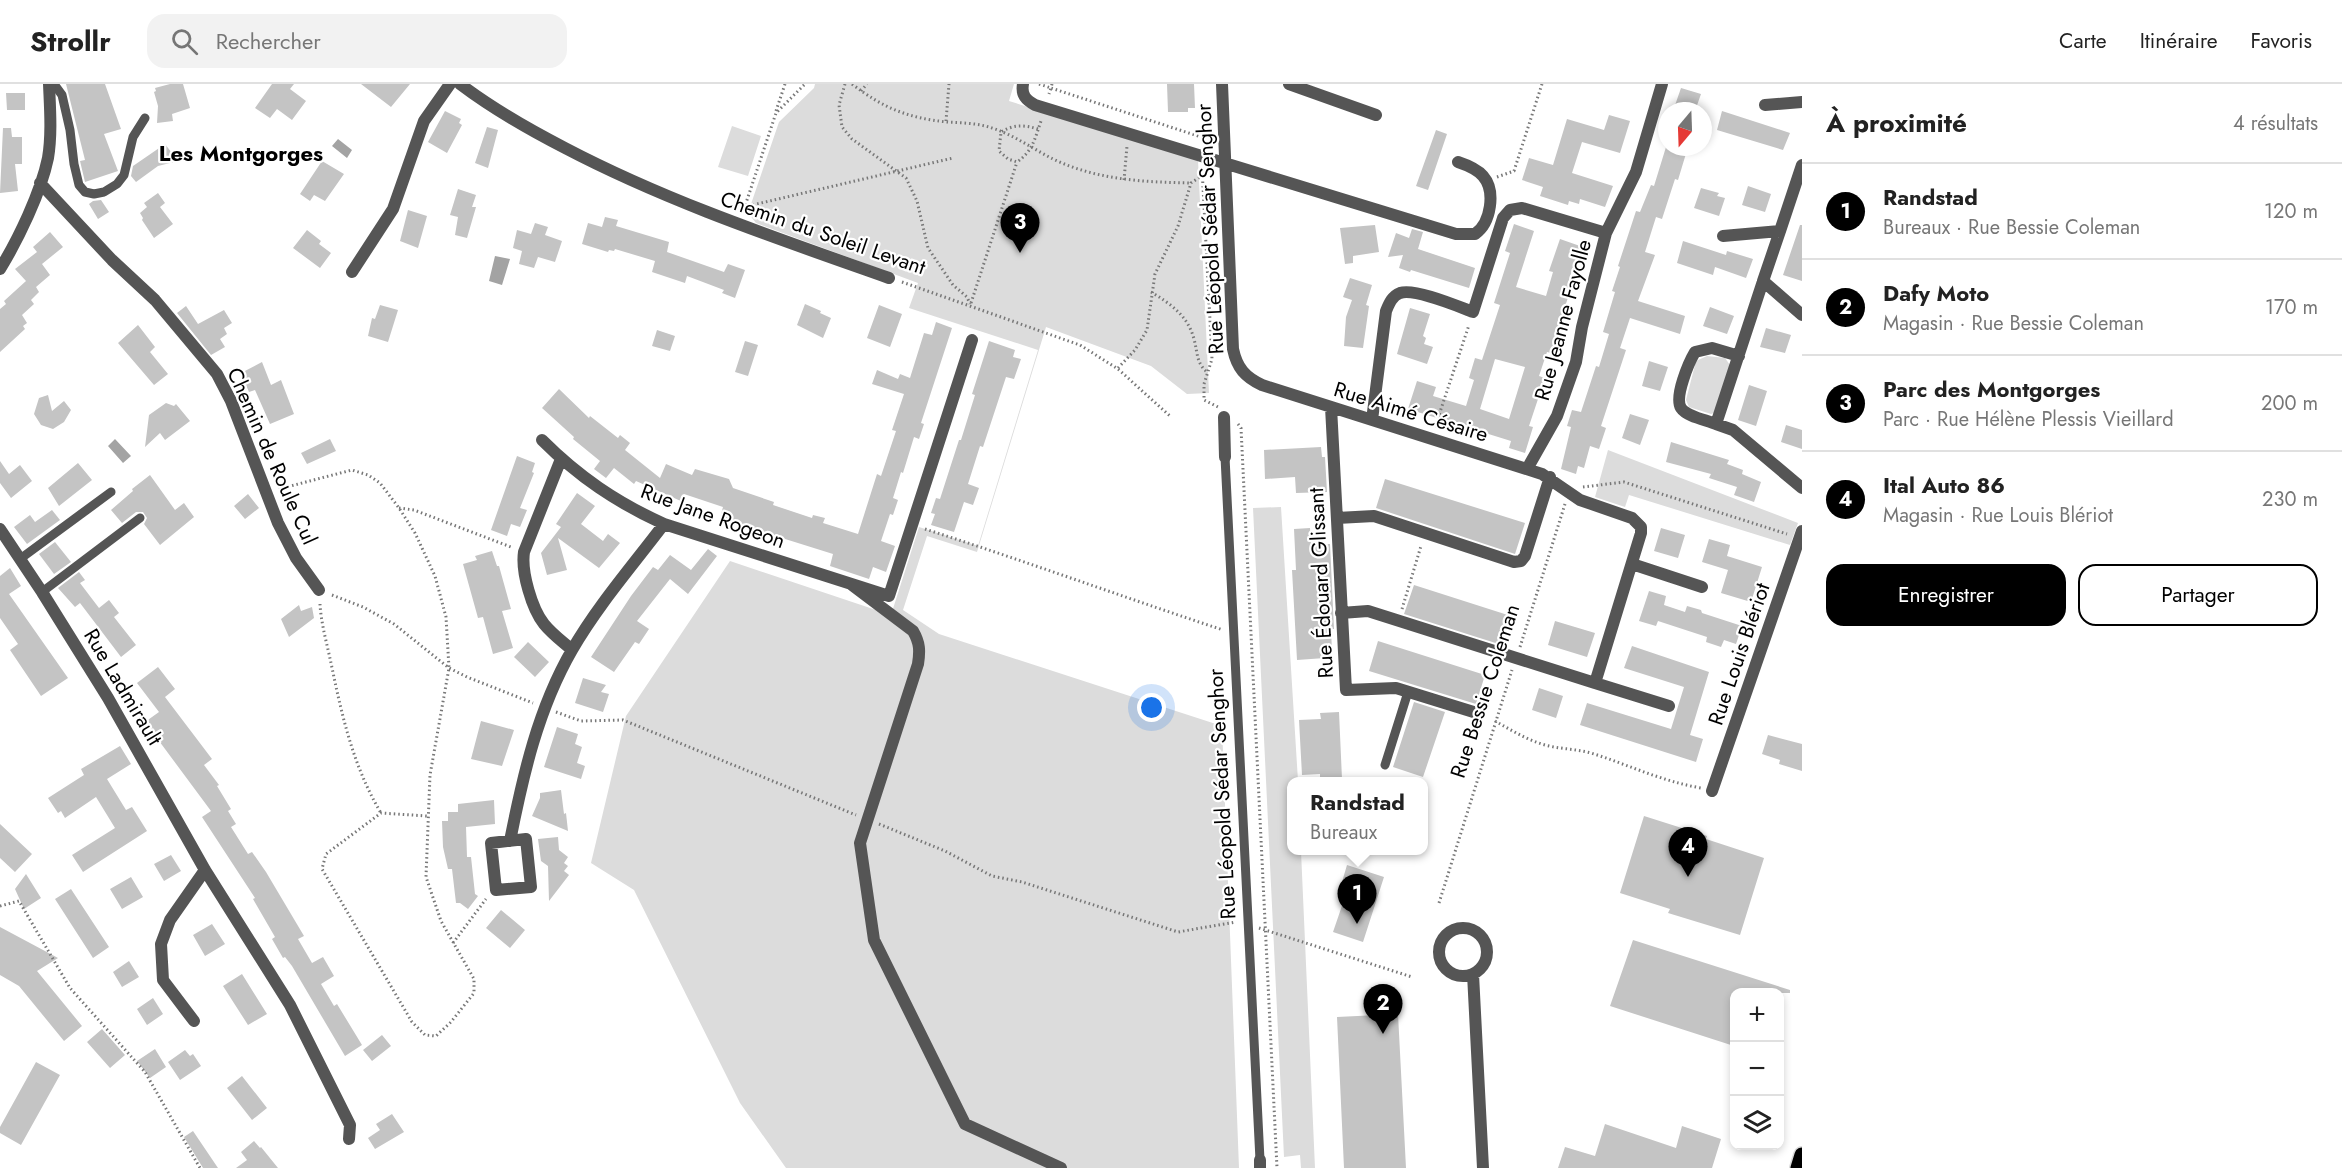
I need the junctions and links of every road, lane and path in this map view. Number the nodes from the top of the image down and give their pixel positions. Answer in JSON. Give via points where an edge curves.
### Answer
{"nodes":[{"id":1,"x":49,"y":84,"type":"edge"},
{"id":2,"x":54,"y":84,"type":"edge"},
{"id":3,"x":450,"y":84,"type":"edge"},
{"id":4,"x":460,"y":84,"type":"edge"},
{"id":5,"x":785,"y":84,"type":"edge"},
{"id":6,"x":805,"y":84,"type":"edge"},
{"id":7,"x":845,"y":84,"type":"edge"},
{"id":8,"x":852,"y":84,"type":"edge"},
{"id":9,"x":867,"y":84,"type":"edge"},
{"id":10,"x":949,"y":84,"type":"edge"},
{"id":11,"x":1023,"y":84,"type":"edge"},
{"id":12,"x":1052,"y":84,"type":"edge"},
{"id":13,"x":1222,"y":84,"type":"edge"},
{"id":14,"x":1289,"y":84,"type":"edge"},
{"id":15,"x":1542,"y":84,"type":"edge"},
{"id":16,"x":1662,"y":84,"type":"edge"},
{"id":17,"x":861,"y":91,"type":"junction"},
{"id":18,"x":1802,"y":102,"type":"edge"},
{"id":19,"x":1765,"y":105,"type":"dead end"},
{"id":20,"x":776,"y":113,"type":"junction"},
{"id":21,"x":1376,"y":115,"type":"dead end"},
{"id":22,"x":145,"y":118,"type":"dead end"},
{"id":23,"x":946,"y":122,"type":"junction"},
{"id":24,"x":1038,"y":129,"type":"dead end"},
{"id":25,"x":1002,"y":132,"type":"junction"},
{"id":26,"x":1201,"y":137,"type":"dead end"},
{"id":27,"x":1128,"y":138,"type":"dead end"},
{"id":28,"x":1033,"y":146,"type":"junction"},
{"id":29,"x":1202,"y":156,"type":"junction"},
{"id":30,"x":953,"y":158,"type":"dead end"},
{"id":31,"x":1017,"y":162,"type":"junction"},
{"id":32,"x":1458,"y":162,"type":"dead end"},
{"id":33,"x":1225,"y":164,"type":"junction"},
{"id":34,"x":1802,"y":165,"type":"edge"},
{"id":35,"x":897,"y":171,"type":"junction"},
{"id":36,"x":1203,"y":175,"type":"junction"},
{"id":37,"x":1124,"y":180,"type":"junction"},
{"id":38,"x":1486,"y":180,"type":"junction"},
{"id":39,"x":40,"y":183,"type":"junction"},
{"id":40,"x":1191,"y":183,"type":"junction"},
{"id":41,"x":744,"y":207,"type":"junction"},
{"id":42,"x":739,"y":225,"type":"junction"},
{"id":43,"x":1780,"y":231,"type":"junction"},
{"id":44,"x":1606,"y":233,"type":"junction"},
{"id":45,"x":1723,"y":236,"type":"dead end"},
{"id":46,"x":0,"y":269,"type":"edge"},
{"id":47,"x":352,"y":272,"type":"dead end"},
{"id":48,"x":889,"y":278,"type":"joint"},
{"id":49,"x":1763,"y":281,"type":"junction"},
{"id":50,"x":1151,"y":292,"type":"junction"},
{"id":51,"x":971,"y":305,"type":"junction"},
{"id":52,"x":1473,"y":312,"type":"junction"},
{"id":53,"x":1802,"y":315,"type":"edge"},
{"id":54,"x":972,"y":340,"type":"dead end"},
{"id":55,"x":1739,"y":356,"type":"junction"},
{"id":56,"x":1118,"y":369,"type":"junction"},
{"id":57,"x":1241,"y":371,"type":"joint"},
{"id":58,"x":1208,"y":373,"type":"junction"},
{"id":59,"x":1216,"y":406,"type":"dead end"},
{"id":60,"x":1331,"y":407,"type":"junction"},
{"id":61,"x":1171,"y":417,"type":"dead end"},
{"id":62,"x":1224,"y":417,"type":"dead end"},
{"id":63,"x":1372,"y":420,"type":"junction"},
{"id":64,"x":1236,"y":422,"type":"dead end"},
{"id":65,"x":1716,"y":424,"type":"junction"},
{"id":66,"x":1431,"y":439,"type":"junction"},
{"id":67,"x":542,"y":440,"type":"dead end"},
{"id":68,"x":1225,"y":458,"type":"joint"},
{"id":69,"x":561,"y":459,"type":"junction"},
{"id":70,"x":1527,"y":469,"type":"junction"},
{"id":71,"x":1550,"y":477,"type":"junction"},
{"id":72,"x":1802,"y":488,"type":"edge"},
{"id":73,"x":111,"y":492,"type":"dead end"},
{"id":74,"x":266,"y":492,"type":"junction"},
{"id":75,"x":1568,"y":492,"type":"junction"},
{"id":76,"x":399,"y":508,"type":"junction"},
{"id":77,"x":140,"y":518,"type":"dead end"},
{"id":78,"x":1336,"y":518,"type":"junction"},
{"id":79,"x":664,"y":524,"type":"junction"},
{"id":80,"x":912,"y":524,"type":"junction"},
{"id":81,"x":0,"y":529,"type":"edge"},
{"id":82,"x":1425,"y":533,"type":"junction"},
{"id":83,"x":1801,"y":534,"type":"edge"},
{"id":84,"x":524,"y":552,"type":"junction"},
{"id":85,"x":20,"y":559,"type":"junction"},
{"id":86,"x":1632,"y":564,"type":"junction"},
{"id":87,"x":852,"y":585,"type":"junction"},
{"id":88,"x":1702,"y":587,"type":"dead end"},
{"id":89,"x":319,"y":590,"type":"junction"},
{"id":90,"x":42,"y":592,"type":"junction"},
{"id":91,"x":1341,"y":613,"type":"junction"},
{"id":92,"x":1398,"y":621,"type":"junction"},
{"id":93,"x":1234,"y":634,"type":"junction"},
{"id":94,"x":573,"y":650,"type":"junction"},
{"id":95,"x":1516,"y":658,"type":"junction"},
{"id":96,"x":449,"y":668,"type":"junction"},
{"id":97,"x":1596,"y":683,"type":"junction"},
{"id":98,"x":1408,"y":692,"type":"junction"},
{"id":99,"x":1669,"y":706,"type":"dead end"},
{"id":100,"x":545,"y":707,"type":"junction"},
{"id":101,"x":1480,"y":714,"type":"dead end"},
{"id":102,"x":1495,"y":721,"type":"junction"},
{"id":103,"x":1385,"y":765,"type":"dead end"},
{"id":104,"x":1712,"y":790,"type":"joint"},
{"id":105,"x":381,"y":813,"type":"junction"},
{"id":106,"x":428,"y":816,"type":"junction"},
{"id":107,"x":868,"y":820,"type":"junction"},
{"id":108,"x":510,"y":841,"type":"junction"},
{"id":109,"x":205,"y":870,"type":"junction"},
{"id":110,"x":495,"y":890,"type":"junction"},
{"id":111,"x":1439,"y":903,"type":"dead end"},
{"id":112,"x":0,"y":906,"type":"edge"},
{"id":113,"x":1248,"y":925,"type":"junction"},
{"id":114,"x":1266,"y":930,"type":"junction"},
{"id":115,"x":453,"y":943,"type":"junction"},
{"id":116,"x":1473,"y":974,"type":"junction"},
{"id":117,"x":1412,"y":977,"type":"dead end"},
{"id":118,"x":194,"y":1021,"type":"dead end"},
{"id":119,"x":350,"y":1139,"type":"dead end"},
{"id":120,"x":1802,"y":1155,"type":"edge"},
{"id":121,"x":1260,"y":1164,"type":"edge"},
{"id":122,"x":200,"y":1168,"type":"edge"},
{"id":123,"x":1061,"y":1168,"type":"edge"},
{"id":124,"x":1277,"y":1168,"type":"edge"},
{"id":125,"x":1483,"y":1168,"type":"edge"},
{"id":126,"x":1798,"y":1168,"type":"edge"}],
"edges":[{"from":1,"to":39,"type":"street","via":[[48,158]]},
{"from":2,"to":22,"type":"lane","via":[[62,95],[74,164],[79,185],[85,192],[104,192],[117,184],[124,175],[133,137]]},
{"from":3,"to":47,"type":"street","via":[[424,121],[393,209]]},
{"from":4,"to":42,"type":"street","name":"Chemin du Soleil Levant","via":[[516,122],[610,171]]},
{"from":5,"to":20,"type":"path"},
{"from":6,"to":20,"type":"path"},
{"from":7,"to":35,"type":"path","via":[[839,105],[842,127],[852,139]]},
{"from":8,"to":17,"type":"path"},
{"from":9,"to":17,"type":"path"},
{"from":10,"to":23,"type":"path"},
{"from":11,"to":29,"type":"street","via":[[1023,94],[1035,105]]},
{"from":12,"to":26,"type":"path","via":[[1051,88]]},
{"from":13,"to":33,"type":"street","name":"Rue Léopold Sédar Senghor"},
{"from":14,"to":21,"type":"street"},
{"from":15,"to":38,"type":"path","via":[[1514,171]]},
{"from":16,"to":44,"type":"street","via":[[1636,172]]},
{"from":17,"to":23,"type":"path","via":[[880,105]]},
{"from":18,"to":19,"type":"street"},
{"from":20,"to":41,"type":"path"},
{"from":23,"to":25,"type":"path"},
{"from":24,"to":25,"type":"path","via":[[1025,125]]},
{"from":25,"to":28,"type":"path"},
{"from":25,"to":31,"type":"path","via":[[999,151]]},
{"from":27,"to":37,"type":"path"},
{"from":28,"to":31,"type":"path"},
{"from":28,"to":37,"type":"path","via":[[1072,167]]},
{"from":29,"to":33,"type":"street"},
{"from":29,"to":36,"type":"path"},
{"from":30,"to":35,"type":"path"},
{"from":31,"to":51,"type":"path"},
{"from":32,"to":38,"type":"street","via":[[1478,171]]},
{"from":33,"to":38,"type":"street","via":[[1456,234],[1475,234],[1485,225],[1491,198]]},
{"from":33,"to":57,"type":"street","name":"Rue Léopold Sédar Senghor","via":[[1233,350]]},
{"from":34,"to":43,"type":"street"},
{"from":35,"to":41,"type":"path"},
{"from":35,"to":51,"type":"path","via":[[911,185],[928,249]]},
{"from":36,"to":40,"type":"path"},
{"from":36,"to":58,"type":"path","via":[[1212,359]]},
{"from":37,"to":40,"type":"path"},
{"from":39,"to":46,"type":"street"},
{"from":39,"to":74,"type":"street","name":"Chemin de Roule Cul","via":[[154,300],[217,374]]},
{"from":40,"to":50,"type":"path"},
{"from":41,"to":42,"type":"path"},
{"from":42,"to":48,"type":"street","name":"Chemin du Soleil Levant"},
{"from":43,"to":45,"type":"street"},
{"from":43,"to":49,"type":"street"},
{"from":44,"to":52,"type":"street","name":"Rue Jeanne Fayolle","via":[[1522,208],[1510,210],[1503,218]]},
{"from":44,"to":70,"type":"street","name":"Rue Jeanne Fayolle","via":[[1576,362],[1557,416]]},
{"from":48,"to":51,"type":"path","name":"Chemin du Soleil Levant"},
{"from":49,"to":53,"type":"street"},
{"from":49,"to":55,"type":"street"},
{"from":50,"to":56,"type":"path","via":[[1147,330]]},
{"from":50,"to":58,"type":"path","via":[[1172,304],[1186,319],[1200,366]]},
{"from":51,"to":56,"type":"path","name":"Chemin du Soleil Levant","via":[[1080,345]]},
{"from":52,"to":63,"type":"street","via":[[1412,292],[1400,293],[1390,300]]},
{"from":52,"to":66,"type":"path"},
{"from":54,"to":80,"type":"street"},
{"from":55,"to":65,"type":"street"},
{"from":55,"to":65,"type":"street","via":[[1712,348],[1701,350],[1695,352],[1687,369],[1679,397],[1681,409]]},
{"from":56,"to":61,"type":"path","name":"Chemin du Soleil Levant"},
{"from":57,"to":60,"type":"street","name":"Rue Aimé Césaire","via":[[1262,386]]},
{"from":58,"to":59,"type":"path","via":[[1204,400]]},
{"from":60,"to":63,"type":"street","name":"Rue Aimé Césaire"},
{"from":60,"to":78,"type":"street","name":"Rue Édouard Glissant"},
{"from":62,"to":68,"type":"street","name":"Rue Léopold Sédar Senghor"},
{"from":63,"to":66,"type":"street","name":"Rue Aimé Césaire"},
{"from":64,"to":114,"type":"path","via":[[1241,429]]},
{"from":65,"to":72,"type":"street","via":[[1733,430]]},
{"from":66,"to":70,"type":"street","name":"Rue Aimé Césaire"},
{"from":67,"to":69,"type":"street","name":"Rue Jane Rogeon"},
{"from":68,"to":93,"type":"lane","name":"Rue Léopold Sédar Senghor"},
{"from":69,"to":79,"type":"street","name":"Rue Jane Rogeon","via":[[595,487]]},
{"from":69,"to":84,"type":"street"},
{"from":70,"to":71,"type":"street","name":"Rue Aimé Césaire"},
{"from":71,"to":75,"type":"street","name":"Rue Aimé Césaire"},
{"from":71,"to":82,"type":"street","via":[[1521,561]]},
{"from":73,"to":85,"type":"lane"},
{"from":74,"to":76,"type":"path","via":[[352,470],[380,483]]},
{"from":74,"to":89,"type":"street","name":"Chemin de Roule Cul","via":[[296,558]]},
{"from":75,"to":83,"type":"path","via":[[1589,485],[1624,482]]},
{"from":75,"to":86,"type":"street","name":"Rue Aimé Césaire","via":[[1590,505],[1638,522],[1641,533]]},
{"from":75,"to":95,"type":"path","name":"Rue Bessie Coleman"},
{"from":76,"to":84,"type":"path","via":[[414,510]]},
{"from":76,"to":96,"type":"path","via":[[435,576],[446,617]]},
{"from":77,"to":90,"type":"lane"},
{"from":78,"to":82,"type":"street","via":[[1374,516]]},
{"from":78,"to":91,"type":"street","name":"Rue Édouard Glissant"},
{"from":79,"to":87,"type":"street","name":"Rue Jane Rogeon"},
{"from":79,"to":94,"type":"street"},
{"from":80,"to":87,"type":"street","name":"Rue Jane Rogeon","via":[[889,596]]},
{"from":80,"to":93,"type":"path"},
{"from":81,"to":85,"type":"street","name":"Rue Ladmirault"},
{"from":82,"to":92,"type":"path"},
{"from":83,"to":104,"type":"street","name":"Rue Louis Blériot"},
{"from":84,"to":94,"type":"street","via":[[525,574],[536,610],[550,631]]},
{"from":85,"to":90,"type":"street","name":"Rue Ladmirault"},
{"from":86,"to":88,"type":"street"},
{"from":86,"to":97,"type":"street"},
{"from":87,"to":107,"type":"street","via":[[913,631],[920,650]]},
{"from":89,"to":96,"type":"path","via":[[394,624]]},
{"from":89,"to":105,"type":"path","via":[[351,749]]},
{"from":90,"to":109,"type":"street","name":"Rue Ladmirault","via":[[108,698]]},
{"from":91,"to":92,"type":"street","via":[[1368,611]]},
{"from":91,"to":98,"type":"street","name":"Rue Édouard Glissant","via":[[1346,690],[1396,688]]},
{"from":92,"to":95,"type":"street"},
{"from":93,"to":113,"type":"lane","name":"Rue Léopold Sédar Senghor"},
{"from":94,"to":100,"type":"street"},
{"from":95,"to":97,"type":"street"},
{"from":95,"to":102,"type":"path","name":"Rue Bessie Coleman"},
{"from":96,"to":100,"type":"path"},
{"from":96,"to":106,"type":"path","via":[[430,776]]},
{"from":97,"to":99,"type":"street"},
{"from":98,"to":101,"type":"street","name":"Rue Édouard Glissant"},
{"from":98,"to":103,"type":"lane"},
{"from":100,"to":107,"type":"path","via":[[581,721],[623,720]]},
{"from":100,"to":108,"type":"street","via":[[525,770]]},
{"from":102,"to":104,"type":"path","via":[[1527,739],[1587,752],[1676,784]]},
{"from":102,"to":111,"type":"path","name":"Rue Bessie Coleman"},
{"from":105,"to":106,"type":"path"},
{"from":105,"to":115,"type":"path","via":[[326,854],[322,869],[412,1022],[424,1035],[436,1036],[474,993],[474,979]]},
{"from":106,"to":115,"type":"path","via":[[426,877]]},
{"from":107,"to":113,"type":"path","via":[[945,851],[992,876],[1178,932],[1235,922]]},
{"from":107,"to":123,"type":"street","via":[[860,843],[874,939],[965,1124]]},
{"from":108,"to":110,"type":"street","via":[[491,843]]},
{"from":108,"to":110,"type":"street","via":[[526,840],[531,887]]},
{"from":109,"to":118,"type":"street","via":[[170,920],[161,945],[163,980]]},
{"from":109,"to":119,"type":"street","name":"Rue Ladmirault","via":[[290,1005],[350,1125]]},
{"from":110,"to":115,"type":"path"},
{"from":112,"to":122,"type":"path","via":[[19,901],[70,988],[145,1072]]},
{"from":113,"to":114,"type":"path"},
{"from":113,"to":121,"type":"lane","name":"Rue Léopold Sédar Senghor"},
{"from":114,"to":117,"type":"path"},
{"from":114,"to":124,"type":"path"},
{"from":116,"to":116,"type":"street","via":[[1485,962],[1487,946],[1478,932],[1454,929],[1442,939],[1441,961],[1458,975]]},
{"from":116,"to":125,"type":"street"},
{"from":120,"to":126,"type":"main road"}]}
